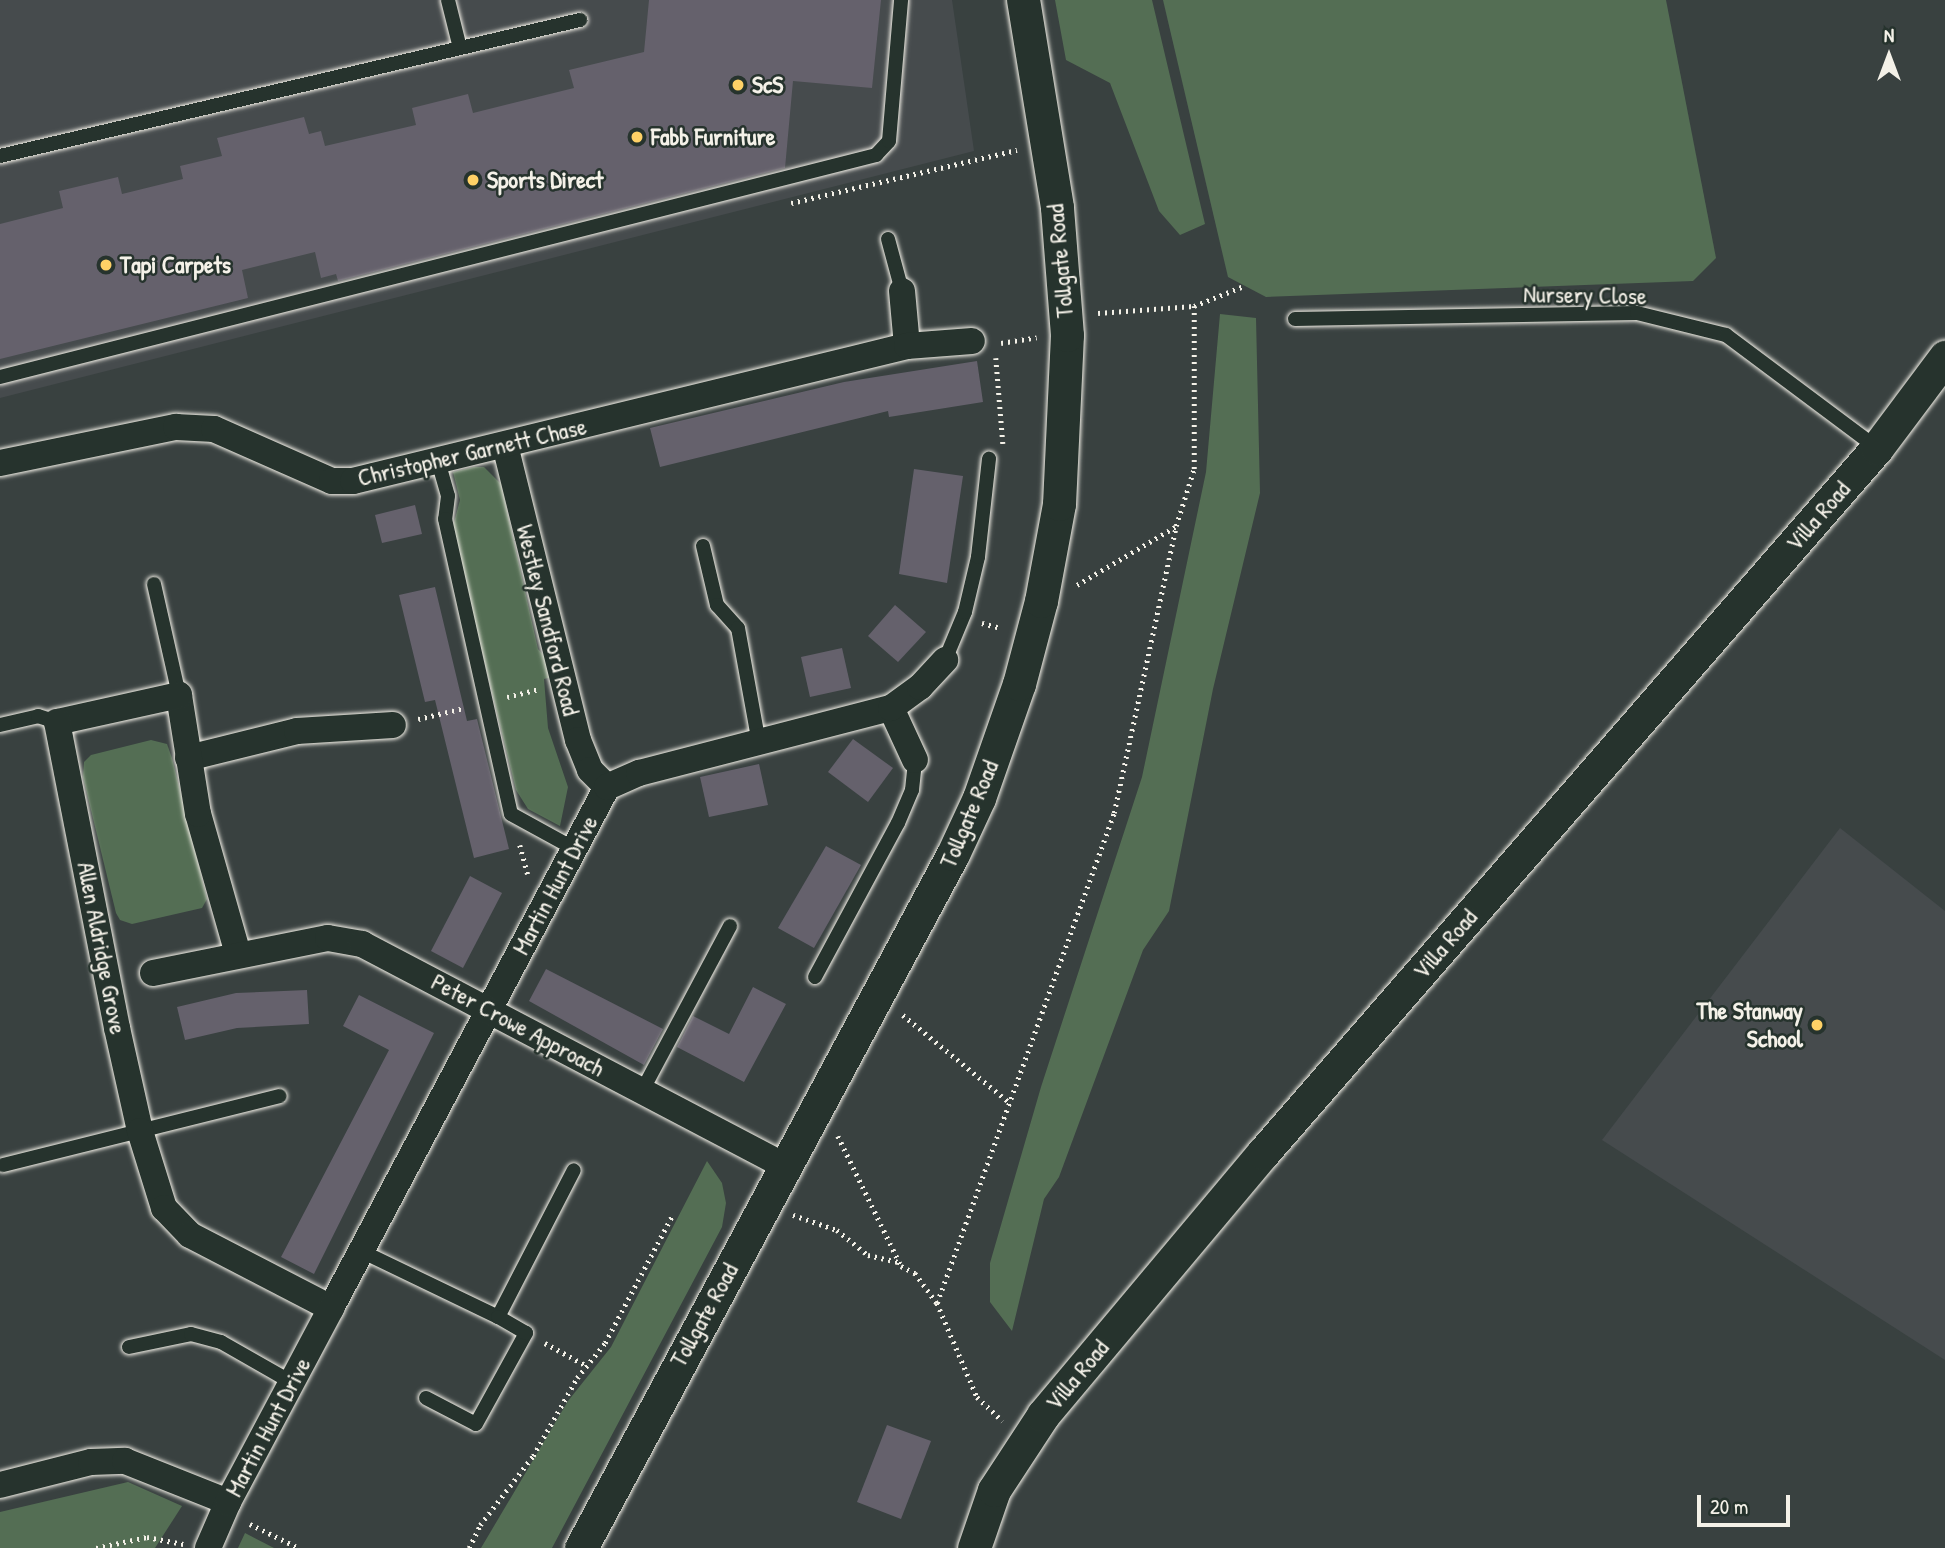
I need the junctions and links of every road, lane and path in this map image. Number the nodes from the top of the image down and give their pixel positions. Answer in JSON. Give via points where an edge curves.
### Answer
{"nodes":[{"id":1,"x":448,"y":0,"type":"edge"},
{"id":2,"x":901,"y":0,"type":"edge"},
{"id":3,"x":1023,"y":0,"type":"edge"},
{"id":4,"x":580,"y":20,"type":"dead end"},
{"id":5,"x":460,"y":48,"type":"junction"},
{"id":6,"x":0,"y":156,"type":"edge"},
{"id":7,"x":888,"y":239,"type":"dead end"},
{"id":8,"x":1244,"y":286,"type":"dead end"},
{"id":9,"x":902,"y":291,"type":"joint"},
{"id":10,"x":1194,"y":306,"type":"junction"},
{"id":11,"x":1295,"y":319,"type":"dead end"},
{"id":12,"x":1053,"y":326,"type":"junction"},
{"id":13,"x":972,"y":341,"type":"dead end"},
{"id":14,"x":1010,"y":341,"type":"dead end"},
{"id":15,"x":907,"y":346,"type":"junction"},
{"id":16,"x":1945,"y":357,"type":"edge"},
{"id":17,"x":0,"y":377,"type":"edge"},
{"id":18,"x":505,"y":445,"type":"junction"},
{"id":19,"x":1877,"y":448,"type":"junction"},
{"id":20,"x":989,"y":458,"type":"dead end"},
{"id":21,"x":438,"y":461,"type":"junction"},
{"id":22,"x":0,"y":463,"type":"edge"},
{"id":23,"x":1176,"y":527,"type":"junction"},
{"id":24,"x":703,"y":545,"type":"dead end"},
{"id":25,"x":154,"y":584,"type":"dead end"},
{"id":26,"x":1040,"y":606,"type":"junction"},
{"id":27,"x":944,"y":660,"type":"joint"},
{"id":28,"x":179,"y":695,"type":"junction"},
{"id":29,"x":891,"y":708,"type":"junction"},
{"id":30,"x":57,"y":722,"type":"junction"},
{"id":31,"x":0,"y":725,"type":"edge"},
{"id":32,"x":393,"y":725,"type":"dead end"},
{"id":33,"x":759,"y":743,"type":"junction"},
{"id":34,"x":188,"y":758,"type":"junction"},
{"id":35,"x":915,"y":760,"type":"joint"},
{"id":36,"x":607,"y":786,"type":"junction"},
{"id":37,"x":511,"y":814,"type":"junction"},
{"id":38,"x":575,"y":849,"type":"junction"},
{"id":39,"x":540,"y":915,"type":"junction"},
{"id":40,"x":730,"y":926,"type":"dead end"},
{"id":41,"x":238,"y":954,"type":"junction"},
{"id":42,"x":153,"y":973,"type":"dead end"},
{"id":43,"x":814,"y":976,"type":"dead end"},
{"id":44,"x":880,"y":993,"type":"junction"},
{"id":45,"x":489,"y":1013,"type":"junction"},
{"id":46,"x":642,"y":1091,"type":"junction"},
{"id":47,"x":281,"y":1096,"type":"dead end"},
{"id":48,"x":826,"y":1096,"type":"junction"},
{"id":49,"x":1010,"y":1103,"type":"junction"},
{"id":50,"x":140,"y":1131,"type":"junction"},
{"id":51,"x":3,"y":1166,"type":"dead end"},
{"id":52,"x":785,"y":1166,"type":"junction"},
{"id":53,"x":574,"y":1170,"type":"dead end"},
{"id":54,"x":765,"y":1203,"type":"junction"},
{"id":55,"x":672,"y":1216,"type":"dead end"},
{"id":56,"x":361,"y":1251,"type":"junction"},
{"id":57,"x":899,"y":1262,"type":"junction"},
{"id":58,"x":937,"y":1303,"type":"junction"},
{"id":59,"x":331,"y":1308,"type":"junction"},
{"id":60,"x":498,"y":1317,"type":"junction"},
{"id":61,"x":526,"y":1333,"type":"junction"},
{"id":62,"x":129,"y":1347,"type":"dead end"},
{"id":63,"x":587,"y":1366,"type":"junction"},
{"id":64,"x":291,"y":1382,"type":"junction"},
{"id":65,"x":426,"y":1398,"type":"dead end"},
{"id":66,"x":1024,"y":1440,"type":"junction"},
{"id":67,"x":0,"y":1485,"type":"edge"},
{"id":68,"x":226,"y":1507,"type":"junction"},
{"id":69,"x":200,"y":1547,"type":"edge"},
{"id":70,"x":96,"y":1548,"type":"edge"},
{"id":71,"x":299,"y":1548,"type":"edge"},
{"id":72,"x":469,"y":1548,"type":"edge"},
{"id":73,"x":581,"y":1548,"type":"edge"},
{"id":74,"x":974,"y":1548,"type":"edge"}],
"edges":[{"from":1,"to":5,"type":"lane"},
{"from":2,"to":17,"type":"lane","via":[[889,141],[876,155]]},
{"from":3,"to":12,"type":"street","name":"Tollgate Road","via":[[1057,207]]},
{"from":4,"to":5,"type":"lane"},
{"from":5,"to":6,"type":"lane"},
{"from":7,"to":9,"type":"lane"},
{"from":8,"to":10,"type":"path"},
{"from":9,"to":15,"type":"street"},
{"from":10,"to":12,"type":"path"},
{"from":10,"to":23,"type":"path","via":[[1194,469]]},
{"from":11,"to":19,"type":"lane","name":"Nursery Close","via":[[1637,313],[1726,335]]},
{"from":12,"to":14,"type":"path"},
{"from":12,"to":26,"type":"street","name":"Tollgate Road","via":[[1059,504]]},
{"from":13,"to":15,"type":"street","name":"Christopher Garnett Chase"},
{"from":15,"to":18,"type":"street","name":"Christopher Garnett Chase"},
{"from":16,"to":19,"type":"street","name":"Villa Road"},
{"from":18,"to":21,"type":"street","name":"Christopher Garnett Chase"},
{"from":18,"to":36,"type":"street","name":"Westley Sandford Road","via":[[578,740],[590,770]]},
{"from":19,"to":66,"type":"street","name":"Villa Road","via":[[1263,1153]]},
{"from":20,"to":27,"type":"lane","via":[[978,557],[965,612]]},
{"from":21,"to":22,"type":"street","name":"Christopher Garnett Chase","via":[[354,481],[332,481],[215,429],[176,427]]},
{"from":21,"to":37,"type":"lane","via":[[448,496],[445,519]]},
{"from":23,"to":26,"type":"path"},
{"from":23,"to":49,"type":"path","via":[[1114,813]]},
{"from":24,"to":33,"type":"lane","via":[[717,605],[738,628]]},
{"from":25,"to":28,"type":"lane"},
{"from":26,"to":44,"type":"street","name":"Tollgate Road","via":[[1019,684],[979,798]]},
{"from":27,"to":29,"type":"street","name":"Martin Hunt Drive","via":[[920,687]]},
{"from":28,"to":30,"type":"street"},
{"from":28,"to":34,"type":"street"},
{"from":29,"to":33,"type":"street","name":"Martin Hunt Drive"},
{"from":29,"to":35,"type":"street"},
{"from":30,"to":31,"type":"lane","via":[[38,716]]},
{"from":30,"to":50,"type":"street","name":"Allen Aldridge Grove"},
{"from":32,"to":34,"type":"street","via":[[297,732]]},
{"from":33,"to":36,"type":"street","name":"Martin Hunt Drive","via":[[639,773]]},
{"from":34,"to":41,"type":"street","via":[[198,814]]},
{"from":35,"to":43,"type":"lane","via":[[912,790],[898,823]]},
{"from":36,"to":38,"type":"street","name":"Martin Hunt Drive"},
{"from":37,"to":38,"type":"lane"},
{"from":37,"to":39,"type":"path"},
{"from":38,"to":39,"type":"street","name":"Martin Hunt Drive"},
{"from":39,"to":45,"type":"street","name":"Martin Hunt Drive"},
{"from":40,"to":46,"type":"lane"},
{"from":41,"to":42,"type":"street","name":"Peter Crowe Approach"},
{"from":41,"to":45,"type":"street","name":"Peter Crowe Approach","via":[[328,938],[362,944]]},
{"from":44,"to":48,"type":"street","name":"Tollgate Road"},
{"from":44,"to":49,"type":"path"},
{"from":45,"to":46,"type":"street","name":"Peter Crowe Approach"},
{"from":45,"to":56,"type":"street","name":"Martin Hunt Drive"},
{"from":46,"to":52,"type":"street","name":"Peter Crowe Approach"},
{"from":47,"to":50,"type":"lane"},
{"from":48,"to":52,"type":"street","name":"Tollgate Road"},
{"from":48,"to":57,"type":"path","via":[[841,1148]]},
{"from":49,"to":58,"type":"path"},
{"from":50,"to":51,"type":"lane"},
{"from":50,"to":59,"type":"street","name":"Allen Aldridge Grove","via":[[164,1208],[190,1235]]},
{"from":52,"to":54,"type":"street","name":"Tollgate Road"},
{"from":53,"to":60,"type":"lane"},
{"from":54,"to":57,"type":"path","via":[[836,1230],[868,1255]]},
{"from":54,"to":73,"type":"street","name":"Tollgate Road"},
{"from":55,"to":63,"type":"path","via":[[605,1343]]},
{"from":56,"to":59,"type":"street","name":"Martin Hunt Drive"},
{"from":56,"to":60,"type":"lane"},
{"from":57,"to":58,"type":"path","via":[[915,1273]]},
{"from":58,"to":66,"type":"path","via":[[977,1397]]},
{"from":59,"to":64,"type":"street","name":"Martin Hunt Drive"},
{"from":60,"to":61,"type":"lane"},
{"from":61,"to":63,"type":"path"},
{"from":61,"to":65,"type":"lane","via":[[476,1424]]},
{"from":62,"to":64,"type":"lane","via":[[191,1334],[220,1342]]},
{"from":63,"to":72,"type":"path"},
{"from":64,"to":68,"type":"street","name":"Martin Hunt Drive"},
{"from":66,"to":74,"type":"street","name":"Villa Road","via":[[994,1490]]},
{"from":67,"to":68,"type":"street","via":[[91,1462],[125,1461]]},
{"from":68,"to":69,"type":"street","name":"Martin Hunt Drive"},
{"from":68,"to":71,"type":"path"},
{"from":69,"to":70,"type":"path","via":[[147,1537]]}]}
